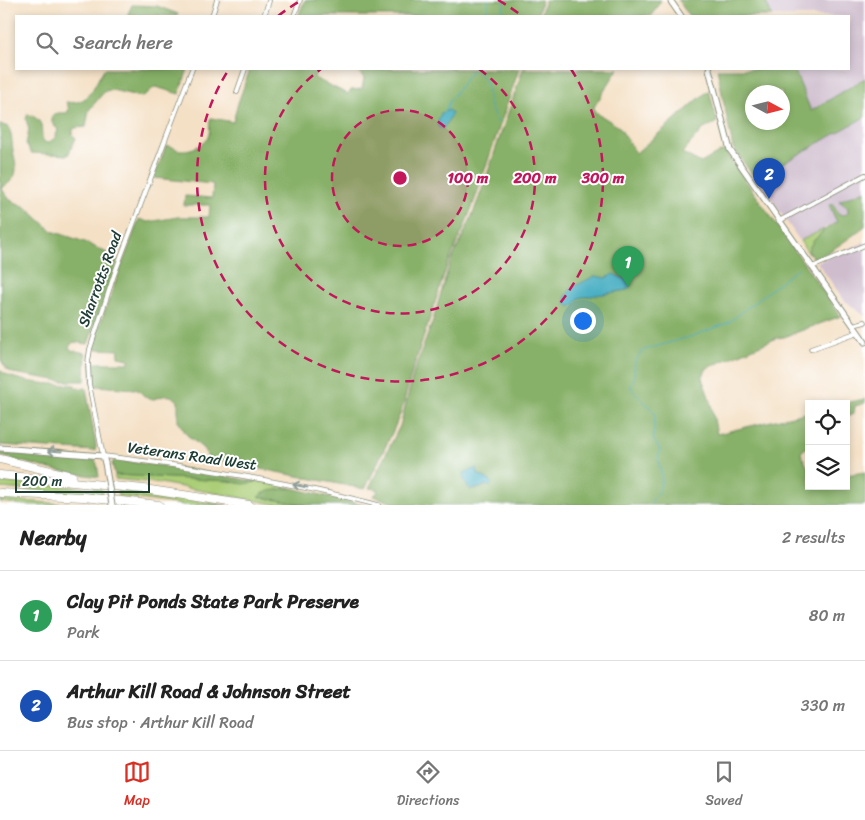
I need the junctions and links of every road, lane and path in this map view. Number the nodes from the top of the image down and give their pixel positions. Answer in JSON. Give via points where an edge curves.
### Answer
{"nodes":[{"id":1,"x":217,"y":0,"type":"edge"},
{"id":2,"x":300,"y":0,"type":"edge"},
{"id":3,"x":670,"y":0,"type":"edge"},
{"id":4,"x":269,"y":1,"type":"edge"},
{"id":5,"x":212,"y":15,"type":"edge"},
{"id":6,"x":264,"y":15,"type":"edge"},
{"id":7,"x":294,"y":15,"type":"edge"},
{"id":8,"x":680,"y":15,"type":"edge"},
{"id":9,"x":192,"y":70,"type":"edge"},
{"id":10,"x":246,"y":70,"type":"edge"},
{"id":11,"x":709,"y":70,"type":"edge"},
{"id":12,"x":237,"y":92,"type":"dead end"},
{"id":13,"x":865,"y":175,"type":"edge"},
{"id":14,"x":779,"y":221,"type":"junction"},
{"id":15,"x":865,"y":245,"type":"edge"},
{"id":16,"x":812,"y":267,"type":"junction"},
{"id":17,"x":865,"y":322,"type":"edge"},
{"id":18,"x":853,"y":325,"type":"junction"},
{"id":19,"x":858,"y":332,"type":"junction"},
{"id":20,"x":865,"y":342,"type":"edge"},
{"id":21,"x":811,"y":349,"type":"dead end"},
{"id":22,"x":0,"y":448,"type":"edge"},
{"id":23,"x":103,"y":456,"type":"junction"},
{"id":24,"x":0,"y":459,"type":"edge"},
{"id":25,"x":0,"y":475,"type":"edge"},
{"id":26,"x":160,"y":491,"type":"junction"},
{"id":27,"x":0,"y":493,"type":"edge"},
{"id":28,"x":52,"y":496,"type":"junction"},
{"id":29,"x":113,"y":505,"type":"edge"},
{"id":30,"x":159,"y":505,"type":"edge"},
{"id":31,"x":249,"y":505,"type":"edge"},
{"id":32,"x":378,"y":505,"type":"edge"}],
"edges":[{"from":1,"to":5,"type":"street"},
{"from":2,"to":7,"type":"street"},
{"from":3,"to":8,"type":"street"},
{"from":4,"to":6,"type":"street"},
{"from":9,"to":23,"type":"street","name":"Sharrotts Road","via":[[114,275],[90,350],[89,384]]},
{"from":10,"to":12,"type":"street"},
{"from":11,"to":14,"type":"street","via":[[730,150]]},
{"from":13,"to":14,"type":"street"},
{"from":14,"to":16,"type":"street"},
{"from":15,"to":16,"type":"street"},
{"from":16,"to":18,"type":"street"},
{"from":17,"to":18,"type":"street"},
{"from":18,"to":19,"type":"street"},
{"from":19,"to":20,"type":"street"},
{"from":19,"to":21,"type":"street"},
{"from":23,"to":22,"type":"street","name":"Veterans Road West","one_way":true},
{"from":23,"to":29,"type":"street","name":"Sharrotts Road","bridge":true},
{"from":32,"to":23,"type":"street","name":"Veterans Road West","one_way":true,"via":[[240,474]]},
{"from":24,"to":26,"type":"highway","via":[[63,475],[128,483]]},
{"from":25,"to":26,"type":"highway"},
{"from":26,"to":31,"type":"highway"},
{"from":27,"to":28,"type":"highway"},
{"from":28,"to":29,"type":"highway"},
{"from":28,"to":30,"type":"highway"}]}
